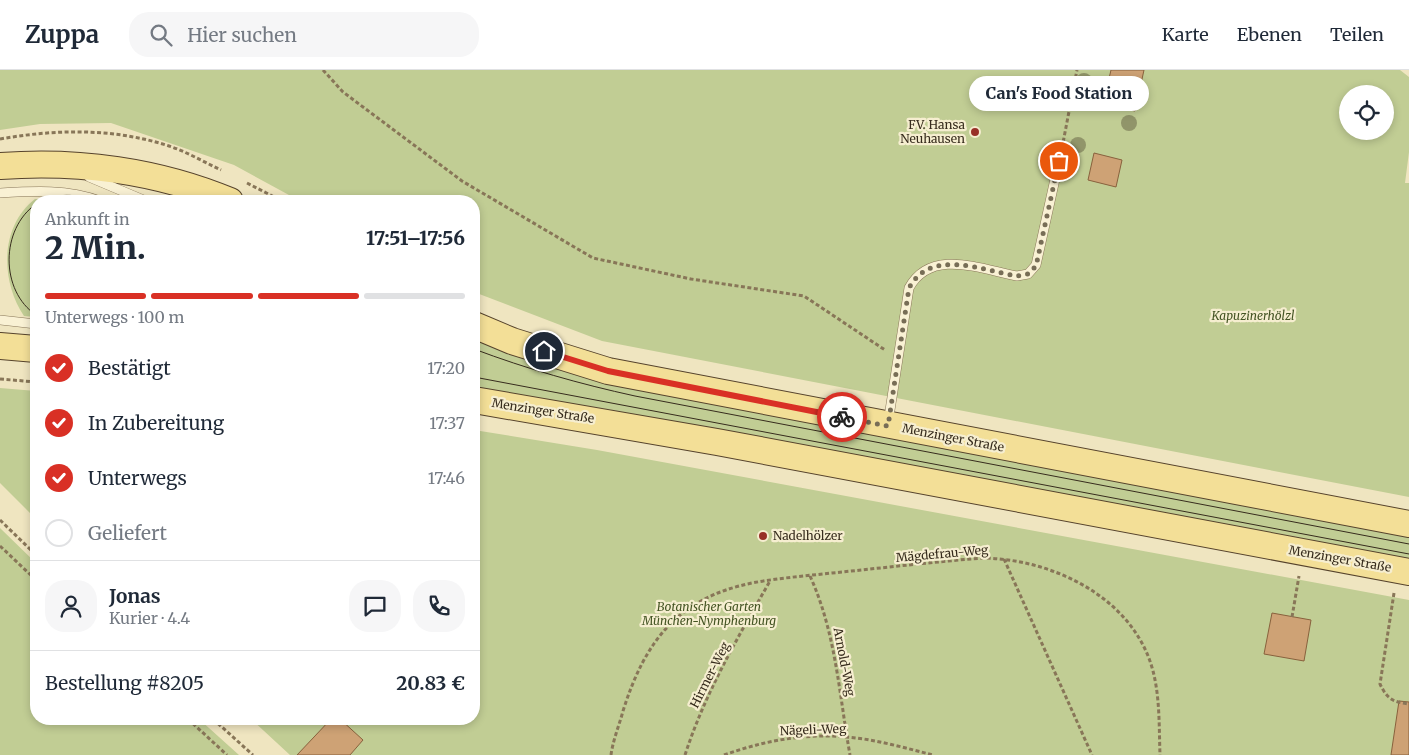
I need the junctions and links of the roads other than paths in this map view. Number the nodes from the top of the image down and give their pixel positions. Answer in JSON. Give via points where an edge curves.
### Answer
{"nodes":[{"id":1,"x":1059,"y":161,"type":"road end"},
{"id":2,"x":54,"y":163,"type":"junction"},
{"id":3,"x":0,"y":166,"type":"edge"},
{"id":4,"x":0,"y":193,"type":"edge"},
{"id":5,"x":85,"y":195,"type":"edge"},
{"id":6,"x":131,"y":195,"type":"edge"},
{"id":7,"x":215,"y":195,"type":"edge"},
{"id":8,"x":0,"y":320,"type":"edge"},
{"id":9,"x":30,"y":323,"type":"edge"},
{"id":10,"x":480,"y":328,"type":"edge"},
{"id":11,"x":0,"y":346,"type":"edge"},
{"id":12,"x":30,"y":348,"type":"edge"},
{"id":13,"x":480,"y":401,"type":"edge"},
{"id":14,"x":888,"y":426,"type":"junction"},
{"id":15,"x":1409,"y":524,"type":"edge"},
{"id":16,"x":1402,"y":581,"type":"edge"}],
"edges":[{"from":1,"to":14,"type":"lane","via":[[1036,266],[1028,274],[1017,276],[944,263],[926,269],[915,278],[909,288]]},
{"from":2,"to":3,"type":"main road"},
{"from":2,"to":6,"type":"lane"},
{"from":2,"to":7,"type":"main road","via":[[140,174]]},
{"from":4,"to":5,"type":"lane"},
{"from":8,"to":9,"type":"lane"},
{"from":10,"to":14,"type":"main road","name":"Menzinger Straße","via":[[608,371]]},
{"from":11,"to":12,"type":"main road"},
{"from":13,"to":16,"type":"main road","name":"Menzinger Straße","via":[[717,442]]},
{"from":14,"to":15,"type":"main road","name":"Menzinger Straße"}]}
